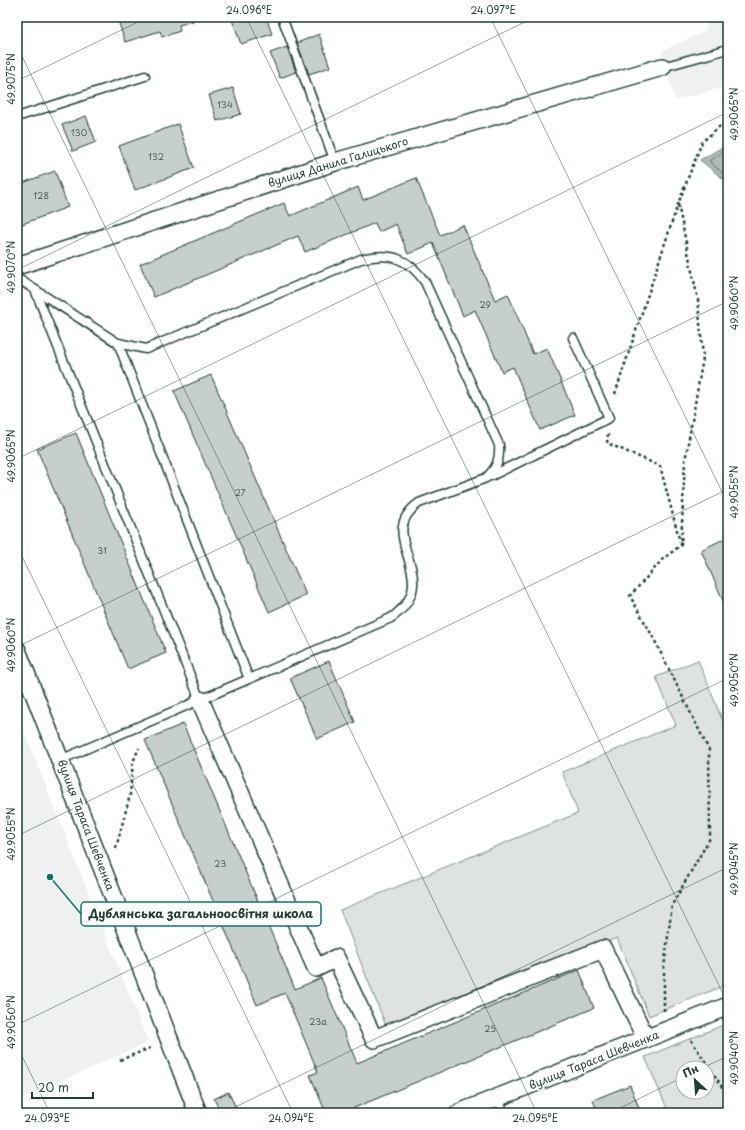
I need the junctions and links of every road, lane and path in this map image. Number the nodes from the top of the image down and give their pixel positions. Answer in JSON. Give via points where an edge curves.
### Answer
{"nodes":[{"id":1,"x":282,"y":17,"type":"edge"},
{"id":2,"x":728,"y":49,"type":"edge"},
{"id":3,"x":662,"y":67,"type":"joint"},
{"id":4,"x":145,"y":76,"type":"dead end"},
{"id":5,"x":17,"y":117,"type":"edge"},
{"id":6,"x":728,"y":119,"type":"edge"},
{"id":7,"x":335,"y":162,"type":"junction"},
{"id":8,"x":678,"y":204,"type":"junction"},
{"id":9,"x":17,"y":266,"type":"edge"},
{"id":10,"x":17,"y":278,"type":"edge"},
{"id":11,"x":35,"y":290,"type":"junction"},
{"id":12,"x":573,"y":338,"type":"dead end"},
{"id":13,"x":118,"y":343,"type":"junction"},
{"id":14,"x":608,"y":418,"type":"junction"},
{"id":15,"x":486,"y":478,"type":"junction"},
{"id":16,"x":681,"y":545,"type":"junction"},
{"id":17,"x":17,"y":650,"type":"edge"},
{"id":18,"x":249,"y":679,"type":"junction"},
{"id":19,"x":200,"y":700,"type":"junction"},
{"id":20,"x":139,"y":748,"type":"dead end"},
{"id":21,"x":60,"y":760,"type":"junction"},
{"id":22,"x":115,"y":854,"type":"dead end"},
{"id":23,"x":728,"y":1006,"type":"edge"},
{"id":24,"x":681,"y":1025,"type":"junction"},
{"id":25,"x":663,"y":1032,"type":"junction"},
{"id":26,"x":646,"y":1039,"type":"junction"},
{"id":27,"x":154,"y":1046,"type":"dead end"},
{"id":28,"x":120,"y":1060,"type":"dead end"},
{"id":29,"x":728,"y":1096,"type":"edge"},
{"id":30,"x":501,"y":1105,"type":"edge"},
{"id":31,"x":198,"y":1113,"type":"edge"},
{"id":32,"x":459,"y":1113,"type":"edge"}],
"edges":[{"from":1,"to":7,"type":"lane"},
{"from":2,"to":3,"type":"lane"},
{"from":3,"to":7,"type":"street","name":"вулиця Данила Галицького"},
{"from":4,"to":5,"type":"lane"},
{"from":6,"to":8,"type":"path","via":[[702,142]]},
{"from":7,"to":9,"type":"street","name":"вулиця Данила Галицького"},
{"from":8,"to":14,"type":"path"},
{"from":8,"to":16,"type":"path","via":[[698,300],[703,358],[685,461]]},
{"from":10,"to":11,"type":"lane"},
{"from":11,"to":13,"type":"lane"},
{"from":11,"to":19,"type":"lane"},
{"from":12,"to":14,"type":"lane"},
{"from":13,"to":15,"type":"lane","via":[[146,349],[361,259],[391,256],[405,261],[417,270],[425,282],[499,445],[498,464]]},
{"from":13,"to":18,"type":"lane"},
{"from":14,"to":15,"type":"lane"},
{"from":14,"to":16,"type":"path","via":[[607,443],[660,466]]},
{"from":15,"to":18,"type":"lane","via":[[419,503],[411,508],[405,517],[402,536],[413,576],[413,589],[402,611]]},
{"from":16,"to":25,"type":"path","via":[[663,559],[630,596],[709,750],[710,838],[672,905],[664,968]]},
{"from":17,"to":21,"type":"street","name":"вулиця Тараса Шевченка"},
{"from":18,"to":19,"type":"lane"},
{"from":19,"to":21,"type":"lane"},
{"from":19,"to":26,"type":"street","via":[[316,968],[336,958],[374,1039],[603,949]]},
{"from":20,"to":22,"type":"path","via":[[133,762],[130,795]]},
{"from":21,"to":31,"type":"street","name":"вулиця Тараса Шевченка"},
{"from":23,"to":24,"type":"street","name":"вулиця Тараса Шевченка"},
{"from":24,"to":25,"type":"street","name":"вулиця Тараса Шевченка"},
{"from":24,"to":29,"type":"path"},
{"from":25,"to":26,"type":"street","name":"вулиця Тараса Шевченка"},
{"from":26,"to":30,"type":"street","name":"вулиця Тараса Шевченка"},
{"from":27,"to":28,"type":"path"},
{"from":30,"to":32,"type":"street","name":"вулиця Тараса Шевченка"}]}
